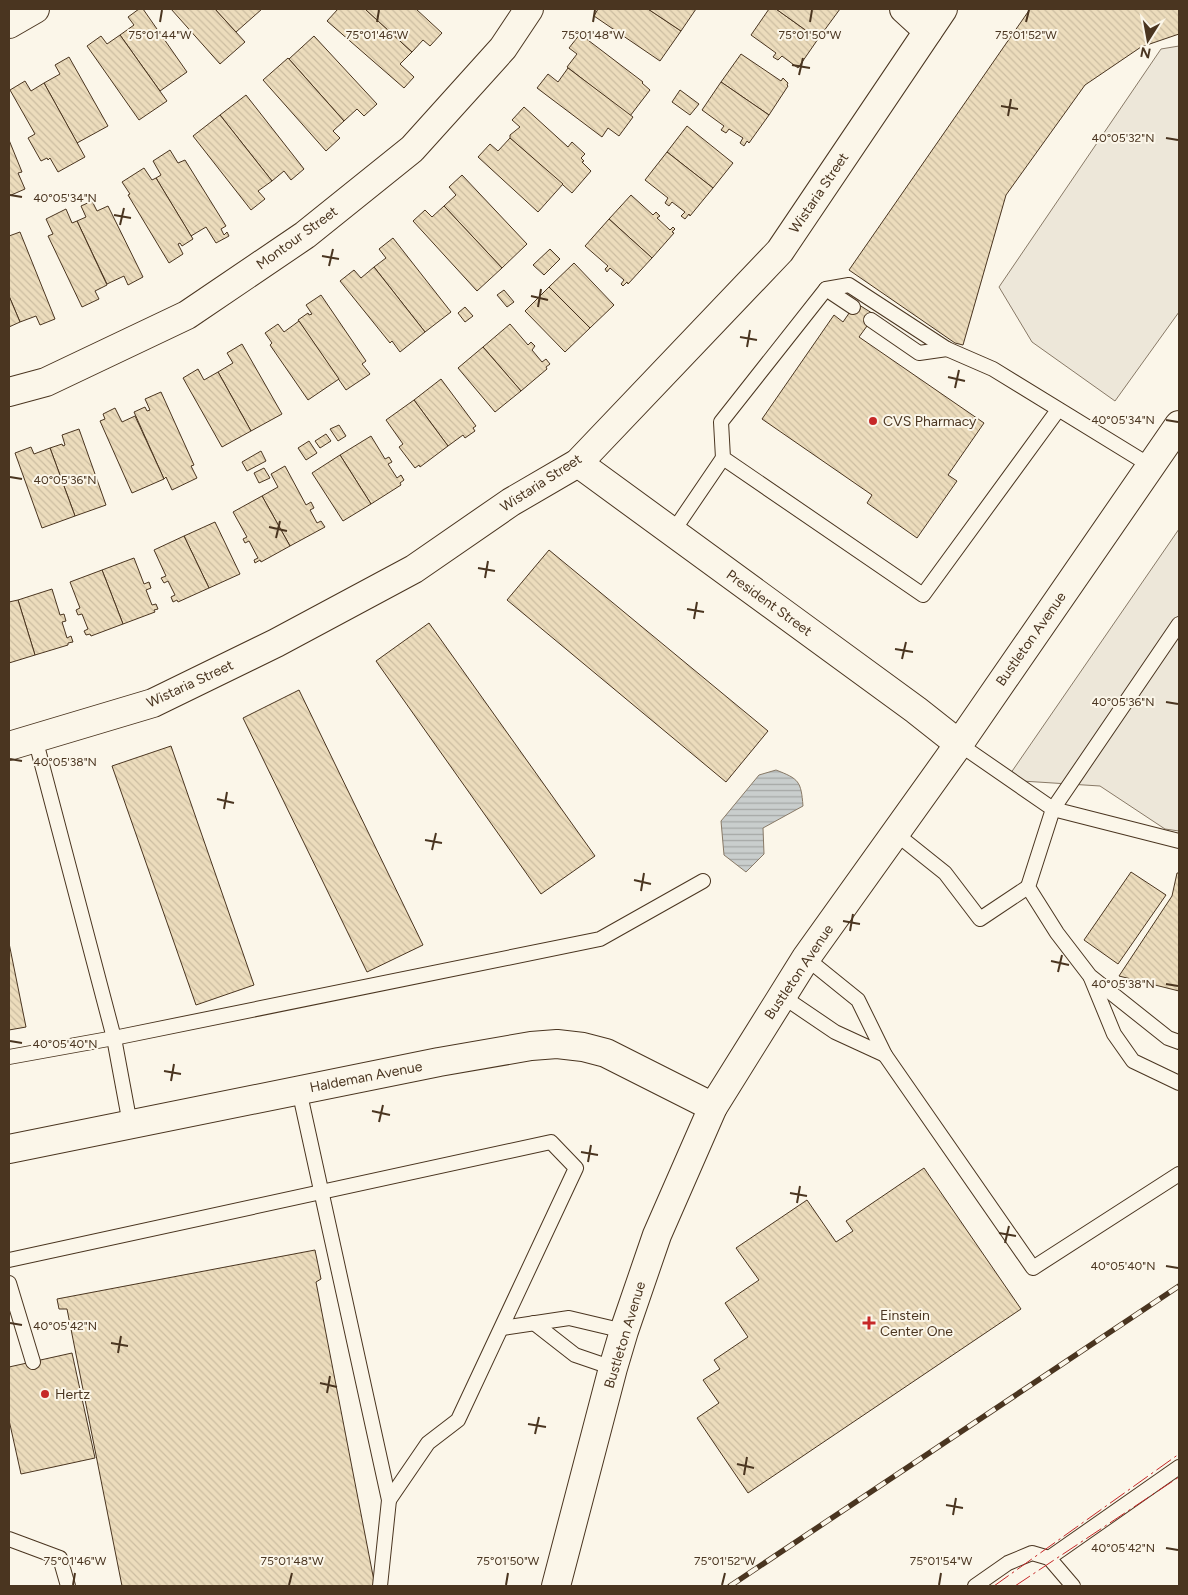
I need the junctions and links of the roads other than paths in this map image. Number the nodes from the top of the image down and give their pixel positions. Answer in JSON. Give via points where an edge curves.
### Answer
{"nodes":[{"id":1,"x":34,"y":9,"type":"edge"},
{"id":2,"x":529,"y":9,"type":"edge"},
{"id":3,"x":904,"y":9,"type":"edge"},
{"id":4,"x":943,"y":9,"type":"edge"},
{"id":5,"x":9,"y":24,"type":"edge"},
{"id":6,"x":928,"y":31,"type":"junction"},
{"id":7,"x":826,"y":289,"type":"junction"},
{"id":8,"x":853,"y":307,"type":"dead end"},
{"id":9,"x":871,"y":320,"type":"dead end"},
{"id":10,"x":947,"y":349,"type":"junction"},
{"id":11,"x":9,"y":392,"type":"edge"},
{"id":12,"x":1058,"y":410,"type":"junction"},
{"id":13,"x":1179,"y":425,"type":"edge"},
{"id":14,"x":723,"y":458,"type":"junction"},
{"id":15,"x":578,"y":463,"type":"junction"},
{"id":16,"x":1151,"y":466,"type":"junction"},
{"id":17,"x":672,"y":532,"type":"junction"},
{"id":18,"x":1179,"y":624,"type":"edge"},
{"id":19,"x":34,"y":738,"type":"junction"},
{"id":20,"x":959,"y":744,"type":"junction"},
{"id":21,"x":9,"y":746,"type":"edge"},
{"id":22,"x":1053,"y":809,"type":"junction"},
{"id":23,"x":896,"y":833,"type":"junction"},
{"id":24,"x":1179,"y":841,"type":"edge"},
{"id":25,"x":703,"y":881,"type":"dead end"},
{"id":26,"x":1028,"y":887,"type":"junction"},
{"id":27,"x":806,"y":958,"type":"junction"},
{"id":28,"x":1090,"y":976,"type":"junction"},
{"id":29,"x":782,"y":996,"type":"junction"},
{"id":30,"x":114,"y":1038,"type":"junction"},
{"id":31,"x":1179,"y":1042,"type":"edge"},
{"id":32,"x":885,"y":1055,"type":"junction"},
{"id":33,"x":9,"y":1057,"type":"edge"},
{"id":34,"x":1179,"y":1083,"type":"edge"},
{"id":35,"x":299,"y":1090,"type":"junction"},
{"id":36,"x":713,"y":1107,"type":"junction"},
{"id":37,"x":130,"y":1124,"type":"junction"},
{"id":38,"x":9,"y":1149,"type":"edge"},
{"id":39,"x":1179,"y":1174,"type":"edge"},
{"id":40,"x":321,"y":1192,"type":"junction"},
{"id":41,"x":9,"y":1260,"type":"edge"},
{"id":42,"x":9,"y":1283,"type":"edge"},
{"id":43,"x":534,"y":1323,"type":"junction"},
{"id":44,"x":502,"y":1328,"type":"junction"},
{"id":45,"x":624,"y":1331,"type":"junction"},
{"id":46,"x":33,"y":1362,"type":"dead end"},
{"id":47,"x":613,"y":1368,"type":"junction"},
{"id":48,"x":1179,"y":1467,"type":"edge"},
{"id":49,"x":389,"y":1500,"type":"junction"},
{"id":50,"x":9,"y":1539,"type":"edge"},
{"id":51,"x":1049,"y":1558,"type":"junction"},
{"id":52,"x":557,"y":1582,"type":"edge"},
{"id":53,"x":68,"y":1586,"type":"edge"},
{"id":54,"x":380,"y":1586,"type":"edge"},
{"id":55,"x":975,"y":1586,"type":"edge"},
{"id":56,"x":1073,"y":1586,"type":"edge"}],
"edges":[{"from":1,"to":5,"type":"street"},
{"from":2,"to":11,"type":"street","name":"Montour Street","via":[[503,48],[412,149],[305,235],[187,315],[46,382]]},
{"from":3,"to":6,"type":"street"},
{"from":4,"to":6,"type":"street","name":"Wistaria Street"},
{"from":6,"to":15,"type":"street","name":"Wistaria Street","via":[[780,252]]},
{"from":7,"to":8,"type":"lane"},
{"from":7,"to":10,"type":"lane","via":[[849,285]]},
{"from":7,"to":14,"type":"lane","via":[[721,422]]},
{"from":9,"to":10,"type":"lane","via":[[920,353]]},
{"from":10,"to":12,"type":"lane","via":[[993,369]]},
{"from":12,"to":14,"type":"lane","via":[[923,595]]},
{"from":12,"to":16,"type":"lane"},
{"from":13,"to":16,"type":"street","name":"Bustleton Avenue"},
{"from":14,"to":17,"type":"lane"},
{"from":15,"to":17,"type":"street","name":"President Street"},
{"from":15,"to":19,"type":"street","name":"Wistaria Street","via":[[511,502],[414,569],[276,643],[152,702]]},
{"from":16,"to":20,"type":"street","name":"Bustleton Avenue"},
{"from":17,"to":20,"type":"street","name":"President Street"},
{"from":18,"to":22,"type":"lane"},
{"from":19,"to":21,"type":"street","name":"Wistaria Street"},
{"from":19,"to":30,"type":"lane"},
{"from":20,"to":22,"type":"lane"},
{"from":20,"to":23,"type":"street","name":"Bustleton Avenue"},
{"from":22,"to":24,"type":"lane"},
{"from":22,"to":26,"type":"lane"},
{"from":23,"to":26,"type":"lane","via":[[945,873],[980,919]]},
{"from":23,"to":27,"type":"street","name":"Bustleton Avenue"},
{"from":25,"to":30,"type":"lane","via":[[600,939]]},
{"from":26,"to":28,"type":"lane"},
{"from":27,"to":29,"type":"street","name":"Bustleton Avenue"},
{"from":27,"to":32,"type":"lane","via":[[858,1000]]},
{"from":28,"to":31,"type":"lane","via":[[1168,1038]]},
{"from":28,"to":34,"type":"lane","via":[[1114,1034],[1133,1061]]},
{"from":29,"to":32,"type":"lane","via":[[835,1032]]},
{"from":29,"to":36,"type":"street","name":"Bustleton Avenue"},
{"from":30,"to":33,"type":"lane"},
{"from":30,"to":37,"type":"lane"},
{"from":32,"to":39,"type":"lane","via":[[1033,1268]]},
{"from":35,"to":36,"type":"street","name":"Haldeman Avenue","via":[[438,1062],[557,1044],[606,1054]]},
{"from":35,"to":37,"type":"street","name":"Haldeman Avenue"},
{"from":35,"to":40,"type":"lane"},
{"from":36,"to":45,"type":"street","name":"Bustleton Avenue","via":[[657,1235]]},
{"from":37,"to":38,"type":"street","name":"Haldeman Avenue"},
{"from":40,"to":41,"type":"lane"},
{"from":40,"to":44,"type":"lane","via":[[550,1142],[576,1168]]},
{"from":40,"to":49,"type":"lane"},
{"from":42,"to":46,"type":"lane"},
{"from":43,"to":44,"type":"lane"},
{"from":43,"to":45,"type":"lane","via":[[569,1318]]},
{"from":43,"to":47,"type":"lane","via":[[575,1355]]},
{"from":44,"to":49,"type":"lane","via":[[458,1420],[428,1443]]},
{"from":45,"to":47,"type":"street","name":"Bustleton Avenue"},
{"from":47,"to":52,"type":"street","name":"Bustleton Avenue"},
{"from":48,"to":51,"type":"lane"},
{"from":49,"to":54,"type":"lane"},
{"from":50,"to":53,"type":"lane","via":[[60,1558]]},
{"from":51,"to":55,"type":"lane","via":[[1032,1553],[1008,1563]]},
{"from":51,"to":56,"type":"lane"}]}
